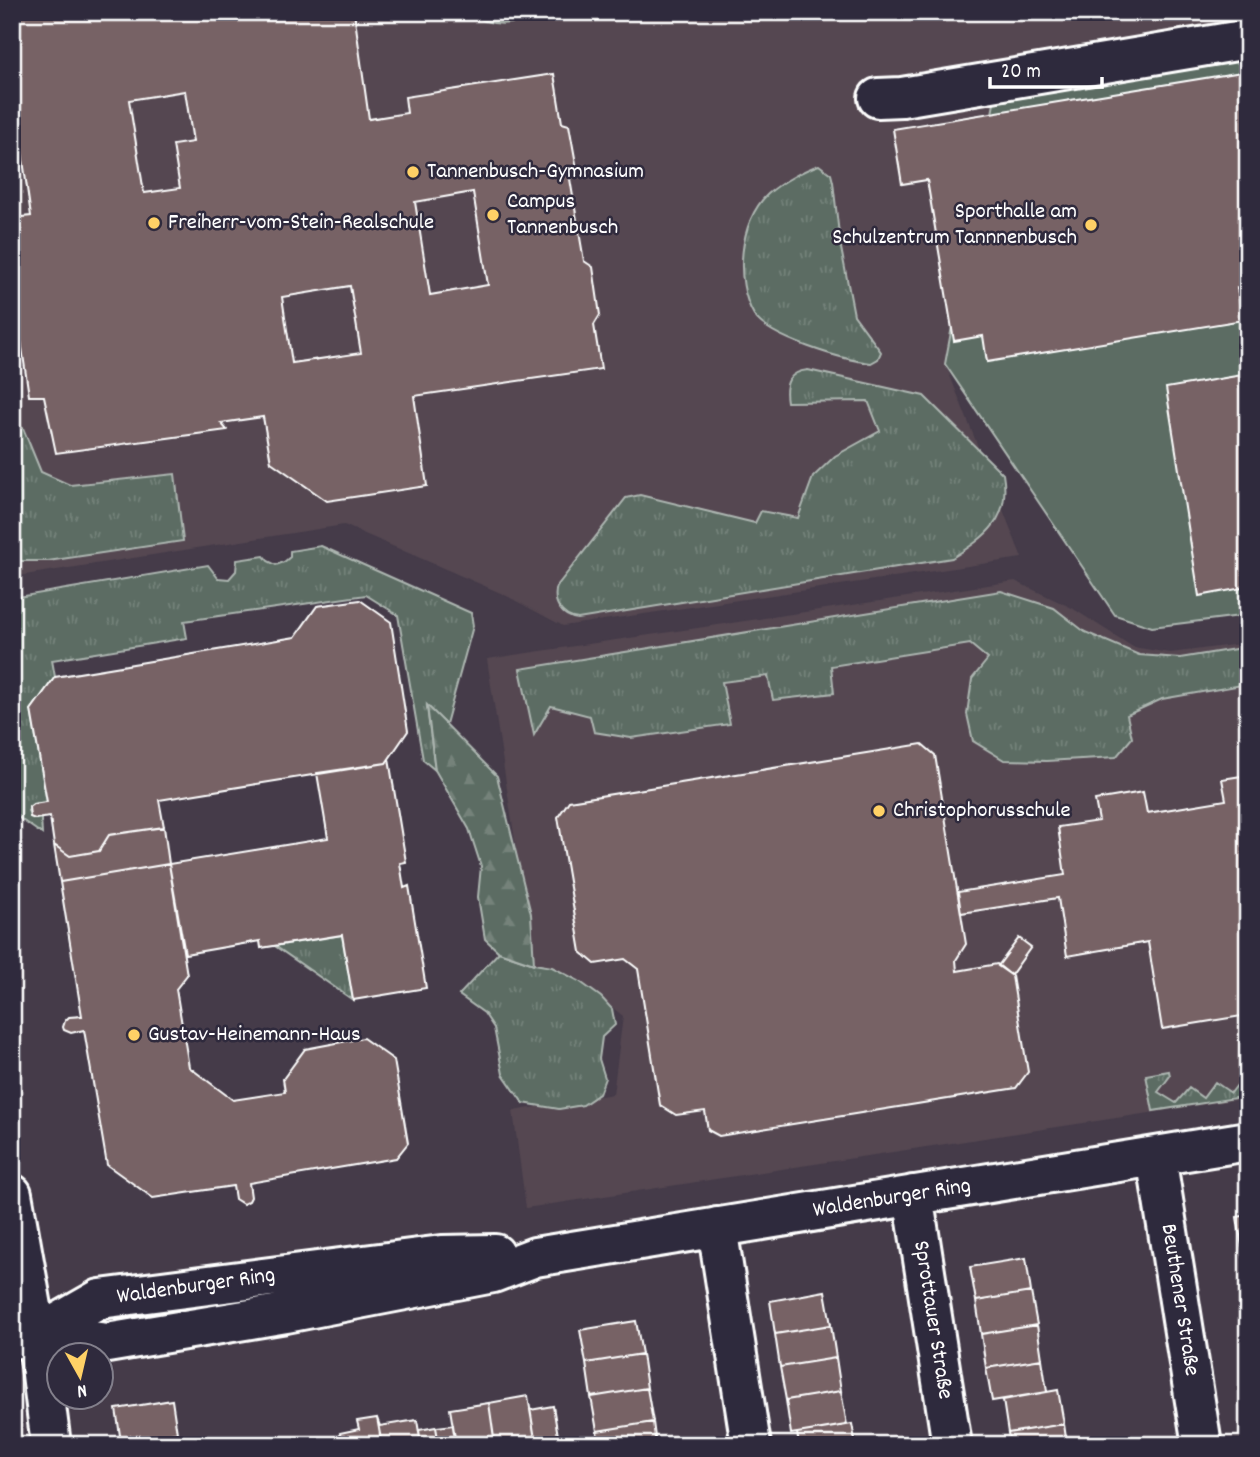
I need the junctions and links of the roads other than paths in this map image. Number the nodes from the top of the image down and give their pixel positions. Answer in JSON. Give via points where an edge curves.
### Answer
{"nodes":[{"id":1,"x":1248,"y":39,"type":"edge"},
{"id":2,"x":878,"y":98,"type":"dead end"},
{"id":3,"x":1248,"y":1141,"type":"edge"},
{"id":4,"x":1156,"y":1156,"type":"junction"},
{"id":5,"x":12,"y":1194,"type":"edge"},
{"id":6,"x":913,"y":1195,"type":"junction"},
{"id":7,"x":717,"y":1227,"type":"junction"},
{"id":8,"x":20,"y":1331,"type":"edge"},
{"id":9,"x":51,"y":1445,"type":"edge"},
{"id":10,"x":751,"y":1445,"type":"edge"},
{"id":11,"x":952,"y":1445,"type":"edge"},
{"id":12,"x":1202,"y":1445,"type":"edge"}],
"edges":[{"from":1,"to":2,"type":"street"},
{"from":3,"to":4,"type":"street","name":"Waldenburger Ring"},
{"from":4,"to":6,"type":"street","name":"Waldenburger Ring"},
{"from":4,"to":12,"type":"street","name":"Beuthener Straße"},
{"from":5,"to":8,"type":"street"},
{"from":6,"to":7,"type":"street","name":"Waldenburger Ring"},
{"from":6,"to":11,"type":"street","name":"Sprottauer Straße"},
{"from":7,"to":8,"type":"street","name":"Waldenburger Ring","via":[[535,1257],[493,1273],[107,1343]]},
{"from":7,"to":10,"type":"street"},
{"from":8,"to":9,"type":"street"}]}
